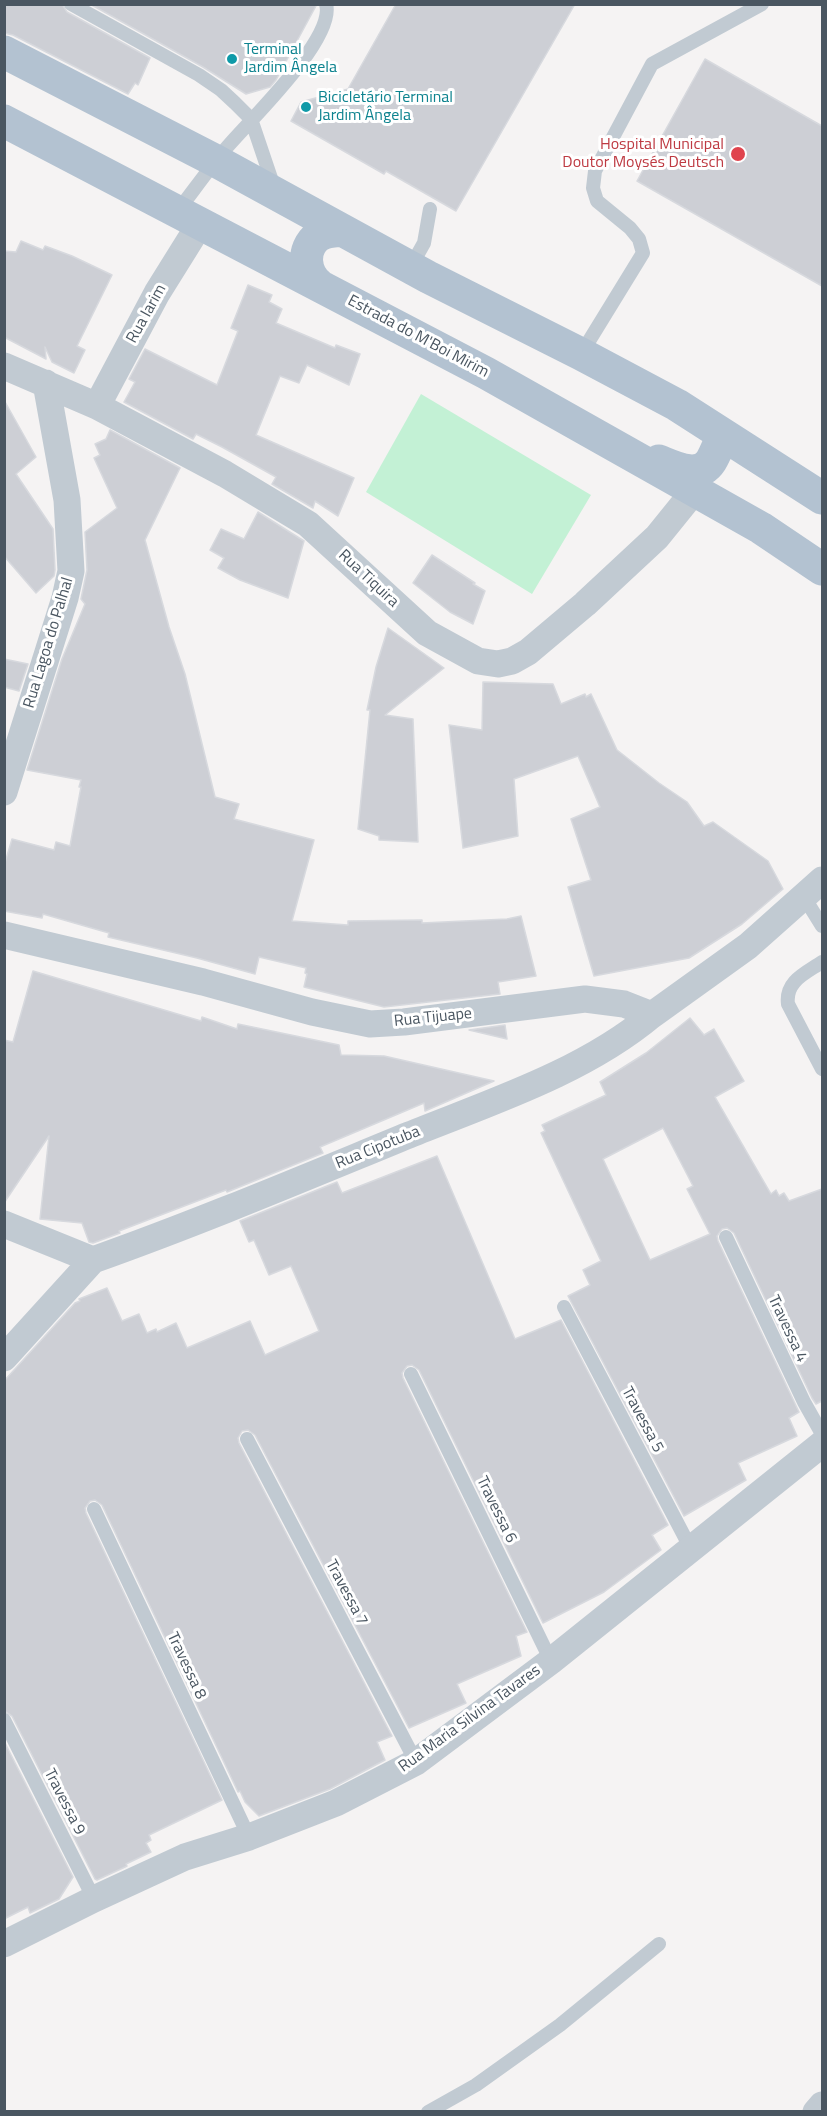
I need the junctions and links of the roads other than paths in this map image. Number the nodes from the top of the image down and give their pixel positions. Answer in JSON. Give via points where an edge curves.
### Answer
{"nodes":[{"id":1,"x":72,"y":4,"type":"edge"},
{"id":2,"x":326,"y":4,"type":"edge"},
{"id":3,"x":762,"y":4,"type":"edge"},
{"id":4,"x":4,"y":52,"type":"edge"},
{"id":5,"x":251,"y":119,"type":"junction"},
{"id":6,"x":4,"y":121,"type":"edge"},
{"id":7,"x":216,"y":161,"type":"junction"},
{"id":8,"x":277,"y":196,"type":"junction"},
{"id":9,"x":430,"y":209,"type":"dead end"},
{"id":10,"x":189,"y":218,"type":"junction"},
{"id":11,"x":342,"y":230,"type":"junction"},
{"id":12,"x":410,"y":268,"type":"junction"},
{"id":13,"x":320,"y":286,"type":"junction"},
{"id":14,"x":581,"y":354,"type":"junction"},
{"id":15,"x":4,"y":366,"type":"edge"},
{"id":16,"x":46,"y":383,"type":"junction"},
{"id":17,"x":97,"y":406,"type":"junction"},
{"id":18,"x":723,"y":435,"type":"junction"},
{"id":19,"x":622,"y":450,"type":"junction"},
{"id":20,"x":695,"y":490,"type":"junction"},
{"id":21,"x":822,"y":498,"type":"edge"},
{"id":22,"x":822,"y":569,"type":"edge"},
{"id":23,"x":4,"y":792,"type":"edge"},
{"id":24,"x":813,"y":888,"type":"edge"},
{"id":25,"x":822,"y":926,"type":"edge"},
{"id":26,"x":4,"y":935,"type":"edge"},
{"id":27,"x":822,"y":962,"type":"edge"},
{"id":28,"x":652,"y":1015,"type":"junction"},
{"id":29,"x":822,"y":1069,"type":"edge"},
{"id":30,"x":4,"y":1224,"type":"edge"},
{"id":31,"x":726,"y":1237,"type":"dead end"},
{"id":32,"x":93,"y":1260,"type":"junction"},
{"id":33,"x":564,"y":1307,"type":"dead end"},
{"id":34,"x":4,"y":1358,"type":"edge"},
{"id":35,"x":411,"y":1374,"type":"dead end"},
{"id":36,"x":822,"y":1434,"type":"edge"},
{"id":37,"x":247,"y":1439,"type":"dead end"},
{"id":38,"x":822,"y":1444,"type":"edge"},
{"id":39,"x":94,"y":1509,"type":"dead end"},
{"id":40,"x":691,"y":1549,"type":"junction"},
{"id":41,"x":551,"y":1661,"type":"junction"},
{"id":42,"x":4,"y":1720,"type":"edge"},
{"id":43,"x":416,"y":1762,"type":"junction"},
{"id":44,"x":249,"y":1836,"type":"junction"},
{"id":45,"x":94,"y":1899,"type":"junction"},
{"id":46,"x":4,"y":1944,"type":"edge"},
{"id":47,"x":659,"y":1944,"type":"dead end"},
{"id":48,"x":822,"y":2105,"type":"edge"},
{"id":49,"x":428,"y":2112,"type":"edge"},
{"id":50,"x":816,"y":2112,"type":"edge"}],
"edges":[{"from":1,"to":5,"type":"lane","via":[[199,75]]},
{"from":2,"to":5,"type":"lane","via":[[328,12],[321,32],[290,79]]},
{"from":3,"to":14,"type":"lane","via":[[652,64],[595,171],[593,188],[597,201],[630,228],[643,253]]},
{"from":4,"to":7,"type":"main road"},
{"from":5,"to":7,"type":"lane"},
{"from":5,"to":8,"type":"lane"},
{"from":6,"to":10,"type":"main road","name":"Estrada do M'Boi Mirim"},
{"from":7,"to":8,"type":"main road"},
{"from":7,"to":10,"type":"lane"},
{"from":8,"to":11,"type":"main road"},
{"from":9,"to":12,"type":"lane","via":[[424,243]]},
{"from":10,"to":13,"type":"main road","name":"Estrada do M'Boi Mirim"},
{"from":10,"to":17,"type":"street","name":"Rua Iarim","via":[[157,293]]},
{"from":11,"to":12,"type":"main road"},
{"from":11,"to":13,"type":"main road","via":[[319,235],[306,255],[309,273]]},
{"from":12,"to":14,"type":"main road"},
{"from":13,"to":19,"type":"main road","name":"Estrada do M'Boi Mirim"},
{"from":14,"to":18,"type":"main road","via":[[677,405]]},
{"from":15,"to":16,"type":"street","name":"Rua Tiquira"},
{"from":16,"to":17,"type":"street","name":"Rua Tiquira"},
{"from":16,"to":23,"type":"street","name":"Rua Lagoa do Palhal","via":[[67,500],[71,571]]},
{"from":17,"to":20,"type":"street","name":"Rua Tiquira","via":[[225,474],[308,524],[427,633],[478,661],[498,664],[528,652],[585,604],[657,537]]},
{"from":18,"to":19,"type":"main road","via":[[706,466],[690,471]]},
{"from":18,"to":21,"type":"main road"},
{"from":19,"to":20,"type":"main road","name":"Estrada do M'Boi Mirim"},
{"from":20,"to":22,"type":"main road","name":"Estrada do M'Boi Mirim","via":[[762,528]]},
{"from":24,"to":25,"type":"lane"},
{"from":24,"to":28,"type":"street","via":[[748,946]]},
{"from":26,"to":28,"type":"street","name":"Rua Tijuape","via":[[370,1024],[585,999],[624,1004]]},
{"from":27,"to":29,"type":"lane","via":[[791,983],[787,996]]},
{"from":28,"to":32,"type":"street","name":"Rua Cipotuba","via":[[602,1052],[516,1092]]},
{"from":30,"to":32,"type":"street"},
{"from":31,"to":36,"type":"lane","name":"Travessa 4"},
{"from":32,"to":34,"type":"street","name":"Rua Cipotuba"},
{"from":33,"to":40,"type":"lane","name":"Travessa 5"},
{"from":35,"to":41,"type":"lane","name":"Travessa 6"},
{"from":37,"to":43,"type":"lane","name":"Travessa 7"},
{"from":38,"to":40,"type":"street","name":"Rua Maria Silvina Tavares"},
{"from":39,"to":44,"type":"lane","name":"Travessa 8"},
{"from":40,"to":41,"type":"street","name":"Rua Maria Silvina Tavares"},
{"from":41,"to":43,"type":"street","name":"Rua Maria Silvina Tavares"},
{"from":42,"to":45,"type":"lane","name":"Travessa 9"},
{"from":43,"to":44,"type":"street","name":"Rua Maria Silvina Tavares","via":[[336,1803]]},
{"from":44,"to":45,"type":"street","name":"Rua Maria Silvina Tavares","via":[[185,1857]]},
{"from":45,"to":46,"type":"street","name":"Rua Maria Silvina Tavares"},
{"from":47,"to":49,"type":"lane","via":[[560,2025],[476,2085]]},
{"from":48,"to":50,"type":"street"}]}
